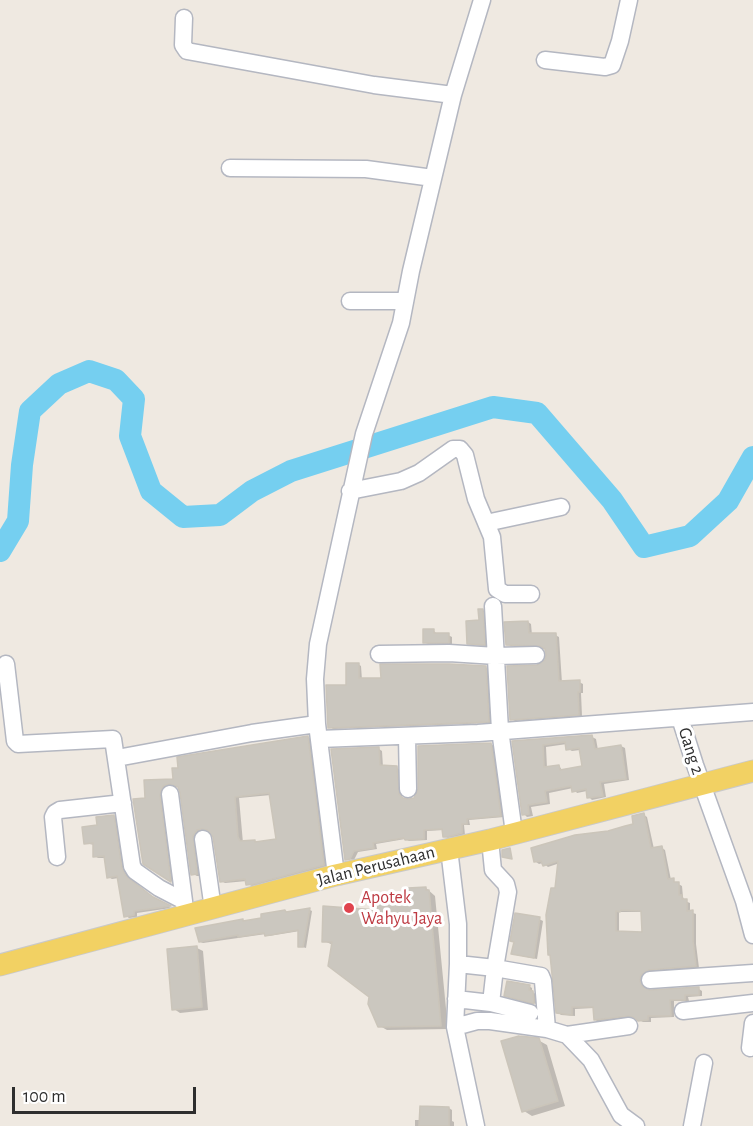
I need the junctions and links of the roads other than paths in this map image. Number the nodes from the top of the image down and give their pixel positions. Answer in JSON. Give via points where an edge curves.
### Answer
{"nodes":[{"id":1,"x":482,"y":0,"type":"edge"},
{"id":2,"x":629,"y":0,"type":"edge"},
{"id":3,"x":184,"y":18,"type":"dead end"},
{"id":4,"x":545,"y":60,"type":"dead end"},
{"id":5,"x":453,"y":95,"type":"junction"},
{"id":6,"x":230,"y":168,"type":"dead end"},
{"id":7,"x":433,"y":178,"type":"junction"},
{"id":8,"x":350,"y":301,"type":"dead end"},
{"id":9,"x":405,"y":301,"type":"junction"},
{"id":10,"x":352,"y":484,"type":"junction"},
{"id":11,"x":561,"y":507,"type":"dead end"},
{"id":12,"x":486,"y":523,"type":"junction"},
{"id":13,"x":531,"y":594,"type":"dead end"},
{"id":14,"x":494,"y":606,"type":"dead end"},
{"id":15,"x":379,"y":654,"type":"dead end"},
{"id":16,"x":536,"y":655,"type":"dead end"},
{"id":17,"x":496,"y":656,"type":"junction"},
{"id":18,"x":6,"y":664,"type":"dead end"},
{"id":19,"x":753,"y":712,"type":"edge"},
{"id":20,"x":680,"y":718,"type":"junction"},
{"id":21,"x":500,"y":730,"type":"junction"},
{"id":22,"x":318,"y":732,"type":"junction"},
{"id":23,"x":407,"y":736,"type":"junction"},
{"id":24,"x":117,"y":758,"type":"junction"},
{"id":25,"x":753,"y":771,"type":"edge"},
{"id":26,"x":701,"y":784,"type":"junction"},
{"id":27,"x":408,"y":789,"type":"dead end"},
{"id":28,"x":170,"y":794,"type":"dead end"},
{"id":29,"x":123,"y":803,"type":"junction"},
{"id":30,"x":514,"y":833,"type":"junction"},
{"id":31,"x":203,"y":839,"type":"dead end"},
{"id":32,"x":490,"y":840,"type":"junction"},
{"id":33,"x":448,"y":849,"type":"junction"},
{"id":34,"x":57,"y":857,"type":"dead end"},
{"id":35,"x":336,"y":875,"type":"junction"},
{"id":36,"x":184,"y":909,"type":"junction"},
{"id":37,"x":213,"y":909,"type":"junction"},
{"id":38,"x":753,"y":935,"type":"edge"},
{"id":39,"x":458,"y":964,"type":"junction"},
{"id":40,"x":0,"y":965,"type":"edge"},
{"id":41,"x":495,"y":968,"type":"junction"},
{"id":42,"x":753,"y":973,"type":"edge"},
{"id":43,"x":650,"y":980,"type":"dead end"},
{"id":44,"x":456,"y":999,"type":"junction"},
{"id":45,"x":491,"y":1003,"type":"junction"},
{"id":46,"x":753,"y":1003,"type":"edge"},
{"id":47,"x":683,"y":1011,"type":"dead end"},
{"id":48,"x":530,"y":1013,"type":"dead end"},
{"id":49,"x":753,"y":1023,"type":"edge"},
{"id":50,"x":629,"y":1026,"type":"dead end"},
{"id":51,"x":455,"y":1027,"type":"junction"},
{"id":52,"x":547,"y":1029,"type":"junction"},
{"id":53,"x":567,"y":1035,"type":"junction"},
{"id":54,"x":750,"y":1048,"type":"dead end"},
{"id":55,"x":704,"y":1063,"type":"dead end"},
{"id":56,"x":476,"y":1126,"type":"edge"},
{"id":57,"x":636,"y":1126,"type":"edge"},
{"id":58,"x":692,"y":1126,"type":"edge"}],
"edges":[{"from":1,"to":5,"type":"street"},
{"from":2,"to":4,"type":"street","via":[[612,66]]},
{"from":3,"to":5,"type":"street","via":[[183,45],[187,51],[374,85]]},
{"from":5,"to":7,"type":"street"},
{"from":6,"to":7,"type":"street","via":[[366,169]]},
{"from":7,"to":9,"type":"street"},
{"from":8,"to":9,"type":"street"},
{"from":9,"to":10,"type":"street"},
{"from":10,"to":12,"type":"street","via":[[401,481],[458,448],[465,455]]},
{"from":10,"to":22,"type":"street","via":[[316,656]]},
{"from":11,"to":12,"type":"street"},
{"from":12,"to":13,"type":"street","via":[[493,541],[497,589],[505,594]]},
{"from":14,"to":17,"type":"street"},
{"from":15,"to":17,"type":"street"},
{"from":16,"to":17,"type":"street"},
{"from":17,"to":21,"type":"street"},
{"from":18,"to":24,"type":"street","via":[[17,744],[112,739]]},
{"from":19,"to":20,"type":"street"},
{"from":20,"to":21,"type":"street"},
{"from":20,"to":26,"type":"street","name":"Gang 2"},
{"from":21,"to":23,"type":"street"},
{"from":21,"to":30,"type":"street"},
{"from":22,"to":23,"type":"street"},
{"from":22,"to":24,"type":"street","via":[[252,733]]},
{"from":22,"to":35,"type":"street"},
{"from":23,"to":27,"type":"street"},
{"from":24,"to":29,"type":"street"},
{"from":25,"to":26,"type":"main road","name":"Jalan Perusahaan"},
{"from":26,"to":30,"type":"main road","name":"Jalan Perusahaan"},
{"from":26,"to":38,"type":"street","name":"Gang 2"},
{"from":28,"to":36,"type":"street"},
{"from":29,"to":34,"type":"street","via":[[55,813],[52,817]]},
{"from":29,"to":36,"type":"street","via":[[133,869]]},
{"from":30,"to":32,"type":"main road","name":"Jalan Perusahaan"},
{"from":31,"to":37,"type":"street"},
{"from":32,"to":33,"type":"main road","name":"Jalan Perusahaan"},
{"from":32,"to":41,"type":"street","via":[[493,870],[508,892]]},
{"from":33,"to":35,"type":"main road","name":"Jalan Perusahaan"},
{"from":33,"to":39,"type":"street","via":[[458,924]]},
{"from":35,"to":37,"type":"main road","name":"Jalan Perusahaan"},
{"from":36,"to":37,"type":"main road","name":"Jalan Perusahaan"},
{"from":36,"to":40,"type":"main road","name":"Jalan Perusahaan"},
{"from":39,"to":41,"type":"street"},
{"from":39,"to":44,"type":"street"},
{"from":41,"to":45,"type":"street"},
{"from":41,"to":52,"type":"street","via":[[541,976]]},
{"from":42,"to":43,"type":"street"},
{"from":44,"to":45,"type":"street"},
{"from":44,"to":51,"type":"street"},
{"from":45,"to":48,"type":"street"},
{"from":46,"to":47,"type":"street"},
{"from":49,"to":54,"type":"street"},
{"from":50,"to":53,"type":"street"},
{"from":51,"to":52,"type":"street","via":[[484,1020]]},
{"from":51,"to":56,"type":"street"},
{"from":52,"to":53,"type":"street"},
{"from":53,"to":57,"type":"street","via":[[591,1060],[621,1116]]},
{"from":55,"to":58,"type":"street"}]}
